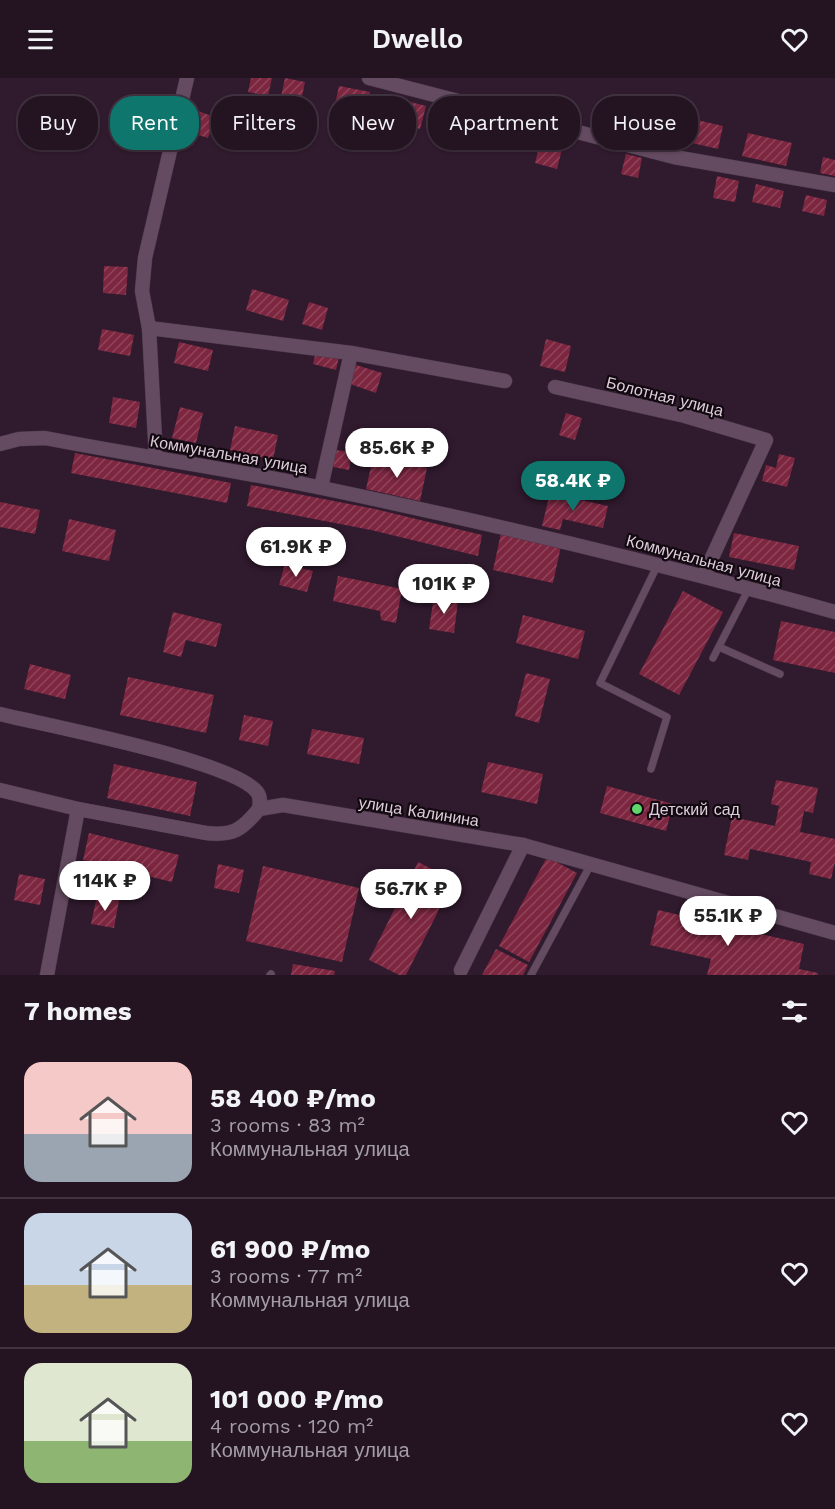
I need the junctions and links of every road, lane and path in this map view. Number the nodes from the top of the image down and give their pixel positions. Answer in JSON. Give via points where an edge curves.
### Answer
{"nodes":[{"id":1,"x":187,"y":78,"type":"edge"},
{"id":2,"x":369,"y":78,"type":"edge"},
{"id":3,"x":835,"y":186,"type":"edge"},
{"id":4,"x":149,"y":328,"type":"junction"},
{"id":5,"x":351,"y":353,"type":"junction"},
{"id":6,"x":506,"y":381,"type":"dead end"},
{"id":7,"x":555,"y":387,"type":"dead end"},
{"id":8,"x":0,"y":444,"type":"edge"},
{"id":9,"x":156,"y":458,"type":"junction"},
{"id":10,"x":321,"y":487,"type":"junction"},
{"id":11,"x":658,"y":564,"type":"junction"},
{"id":12,"x":704,"y":575,"type":"junction"},
{"id":13,"x":749,"y":588,"type":"junction"},
{"id":14,"x":835,"y":612,"type":"edge"},
{"id":15,"x":719,"y":647,"type":"junction"},
{"id":16,"x":713,"y":658,"type":"dead end"},
{"id":17,"x":780,"y":674,"type":"dead end"},
{"id":18,"x":0,"y":714,"type":"edge"},
{"id":19,"x":651,"y":769,"type":"dead end"},
{"id":20,"x":0,"y":790,"type":"edge"},
{"id":21,"x":78,"y":809,"type":"junction"},
{"id":22,"x":259,"y":809,"type":"junction"},
{"id":23,"x":524,"y":845,"type":"junction"},
{"id":24,"x":591,"y":864,"type":"junction"},
{"id":25,"x":835,"y":933,"type":"edge"},
{"id":26,"x":461,"y":970,"type":"dead end"},
{"id":27,"x":47,"y":975,"type":"edge"},
{"id":28,"x":531,"y":975,"type":"edge"}],
"edges":[{"from":1,"to":4,"type":"street","via":[[145,258],[142,291]]},
{"from":2,"to":3,"type":"street","via":[[674,157]]},
{"from":4,"to":5,"type":"street"},
{"from":4,"to":9,"type":"street"},
{"from":5,"to":6,"type":"street"},
{"from":5,"to":10,"type":"street"},
{"from":7,"to":12,"type":"street","name":"Болотная улица","via":[[685,416],[766,440]]},
{"from":8,"to":9,"type":"street","name":"Коммунальная улица","via":[[45,438]]},
{"from":9,"to":10,"type":"street","name":"Коммунальная улица"},
{"from":10,"to":11,"type":"street","name":"Коммунальная улица"},
{"from":11,"to":12,"type":"street","name":"Коммунальная улица"},
{"from":11,"to":19,"type":"lane","via":[[600,683],[667,717]]},
{"from":12,"to":13,"type":"street","name":"Коммунальная улица"},
{"from":13,"to":14,"type":"street","name":"Коммунальная улица"},
{"from":13,"to":15,"type":"lane"},
{"from":15,"to":16,"type":"lane"},
{"from":15,"to":17,"type":"lane"},
{"from":18,"to":22,"type":"street","via":[[220,770],[258,793]]},
{"from":20,"to":21,"type":"street"},
{"from":21,"to":22,"type":"street","via":[[220,834],[233,833]]},
{"from":21,"to":27,"type":"street"},
{"from":22,"to":23,"type":"street","name":"улица Калинина","via":[[283,805]]},
{"from":23,"to":24,"type":"street","name":"улица Калинина"},
{"from":23,"to":26,"type":"street"},
{"from":24,"to":25,"type":"street","name":"улица Калинина"},
{"from":24,"to":28,"type":"lane"}]}
